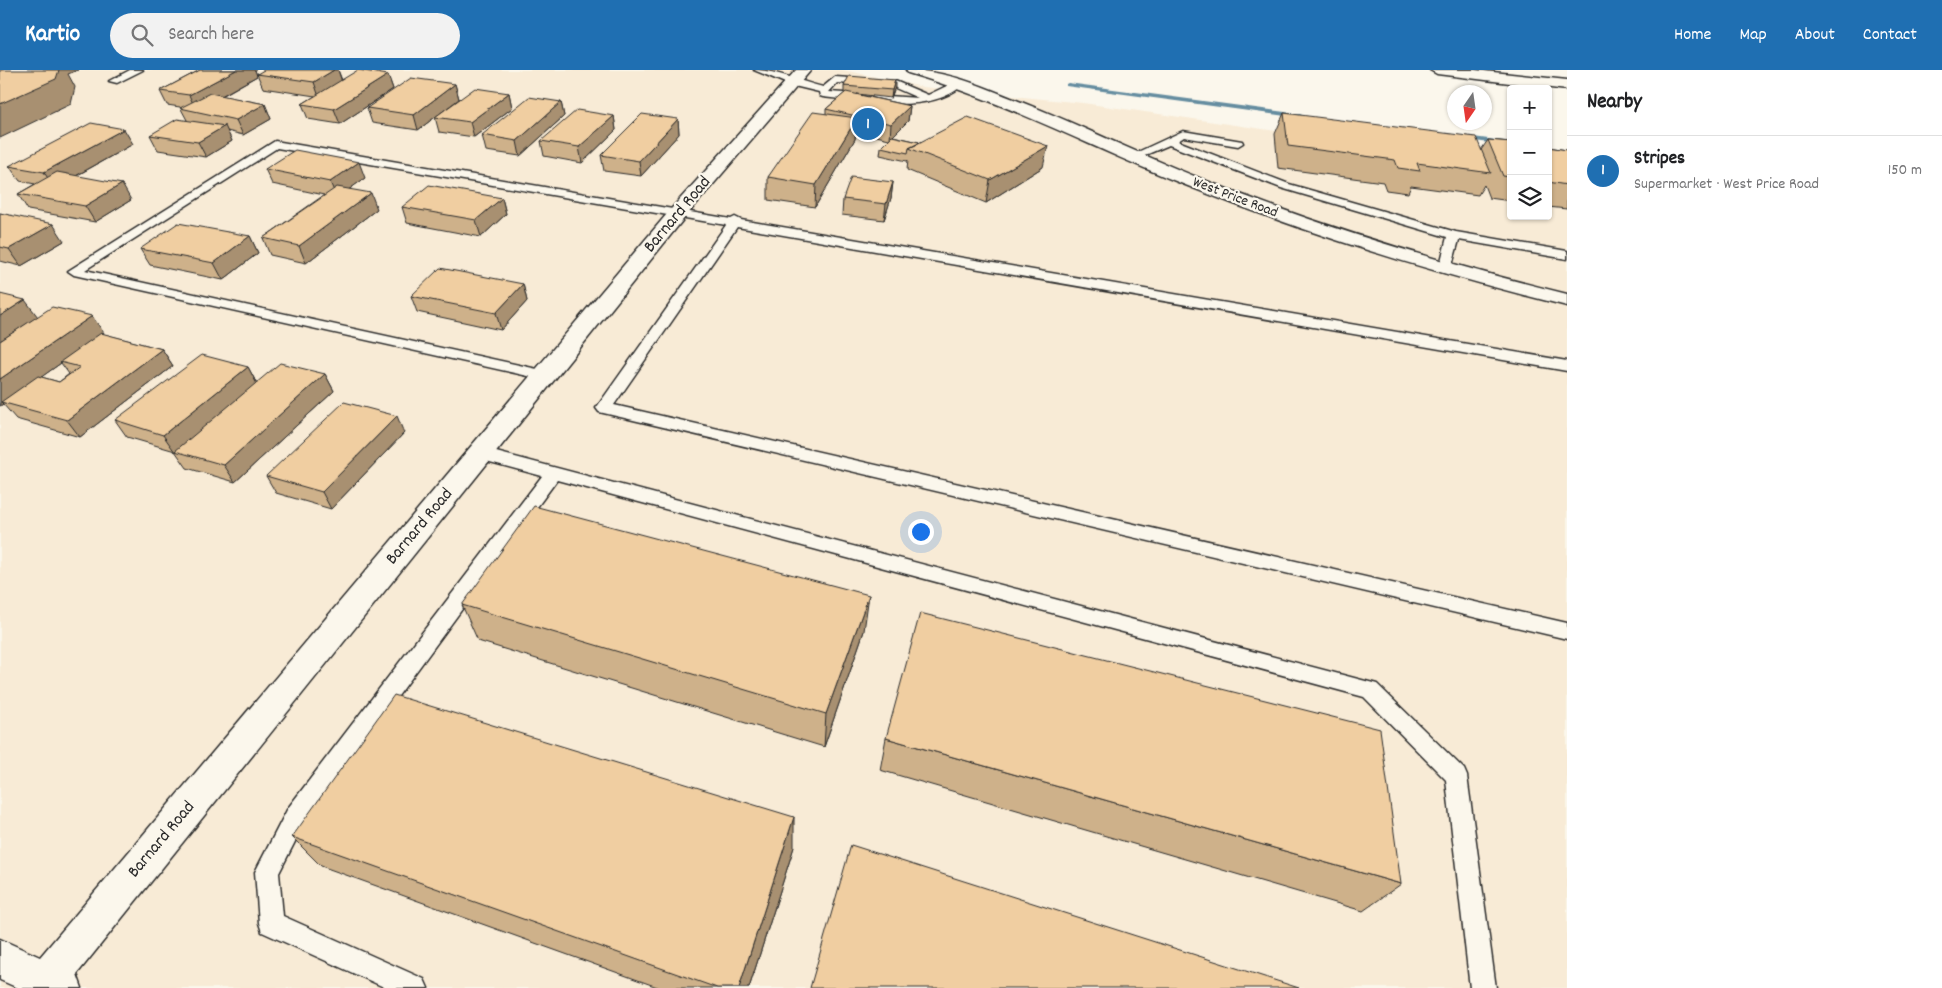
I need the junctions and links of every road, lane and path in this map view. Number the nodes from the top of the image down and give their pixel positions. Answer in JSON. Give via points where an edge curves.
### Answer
{"nodes":[{"id":1,"x":138,"y":70,"type":"edge"},
{"id":2,"x":759,"y":70,"type":"edge"},
{"id":3,"x":913,"y":70,"type":"edge"},
{"id":4,"x":1437,"y":70,"type":"edge"},
{"id":5,"x":798,"y":76,"type":"edge"},
{"id":6,"x":114,"y":81,"type":"dead end"},
{"id":7,"x":960,"y":84,"type":"junction"},
{"id":8,"x":1567,"y":85,"type":"edge"},
{"id":9,"x":825,"y":90,"type":"junction"},
{"id":10,"x":929,"y":99,"type":"junction"},
{"id":11,"x":1169,"y":141,"type":"junction"},
{"id":12,"x":1238,"y":143,"type":"dead end"},
{"id":13,"x":1132,"y":157,"type":"junction"},
{"id":14,"x":679,"y":212,"type":"junction"},
{"id":15,"x":735,"y":221,"type":"junction"},
{"id":16,"x":1454,"y":235,"type":"junction"},
{"id":17,"x":1567,"y":255,"type":"edge"},
{"id":18,"x":1445,"y":269,"type":"junction"},
{"id":19,"x":1567,"y":300,"type":"edge"},
{"id":20,"x":1567,"y":366,"type":"edge"},
{"id":21,"x":546,"y":376,"type":"junction"},
{"id":22,"x":481,"y":454,"type":"junction"},
{"id":23,"x":552,"y":473,"type":"junction"},
{"id":24,"x":1567,"y":631,"type":"edge"},
{"id":25,"x":0,"y":959,"type":"edge"},
{"id":26,"x":50,"y":985,"type":"edge"},
{"id":27,"x":415,"y":988,"type":"edge"},
{"id":28,"x":1483,"y":988,"type":"edge"}],
"edges":[{"from":1,"to":6,"type":"lane"},
{"from":2,"to":5,"type":"lane"},
{"from":3,"to":7,"type":"street","name":"West Price Road"},
{"from":4,"to":8,"type":"street"},
{"from":5,"to":9,"type":"lane"},
{"from":5,"to":14,"type":"street","name":"Barnard Road"},
{"from":7,"to":10,"type":"lane"},
{"from":7,"to":13,"type":"street","name":"West Price Road"},
{"from":9,"to":10,"type":"lane","via":[[823,94],[912,102]]},
{"from":9,"to":10,"type":"lane","via":[[835,80],[895,84]]},
{"from":11,"to":12,"type":"lane","via":[[1183,134]]},
{"from":11,"to":13,"type":"lane"},
{"from":11,"to":16,"type":"lane","via":[[1285,186]]},
{"from":13,"to":18,"type":"street","name":"West Price Road","via":[[1303,224]]},
{"from":14,"to":15,"type":"lane"},
{"from":14,"to":21,"type":"street","name":"Barnard Road"},
{"from":14,"to":21,"type":"lane","via":[[275,144],[74,271]]},
{"from":15,"to":20,"type":"lane"},
{"from":15,"to":24,"type":"lane","via":[[604,408]]},
{"from":16,"to":17,"type":"lane"},
{"from":16,"to":18,"type":"lane"},
{"from":18,"to":19,"type":"street","name":"West Price Road"},
{"from":21,"to":22,"type":"street","name":"Barnard Road"},
{"from":22,"to":23,"type":"lane"},
{"from":22,"to":26,"type":"street","name":"Barnard Road"},
{"from":23,"to":27,"type":"lane","via":[[296,816],[267,872],[270,923]]},
{"from":23,"to":28,"type":"lane","via":[[1370,690],[1456,776]]},
{"from":25,"to":26,"type":"street"}]}
